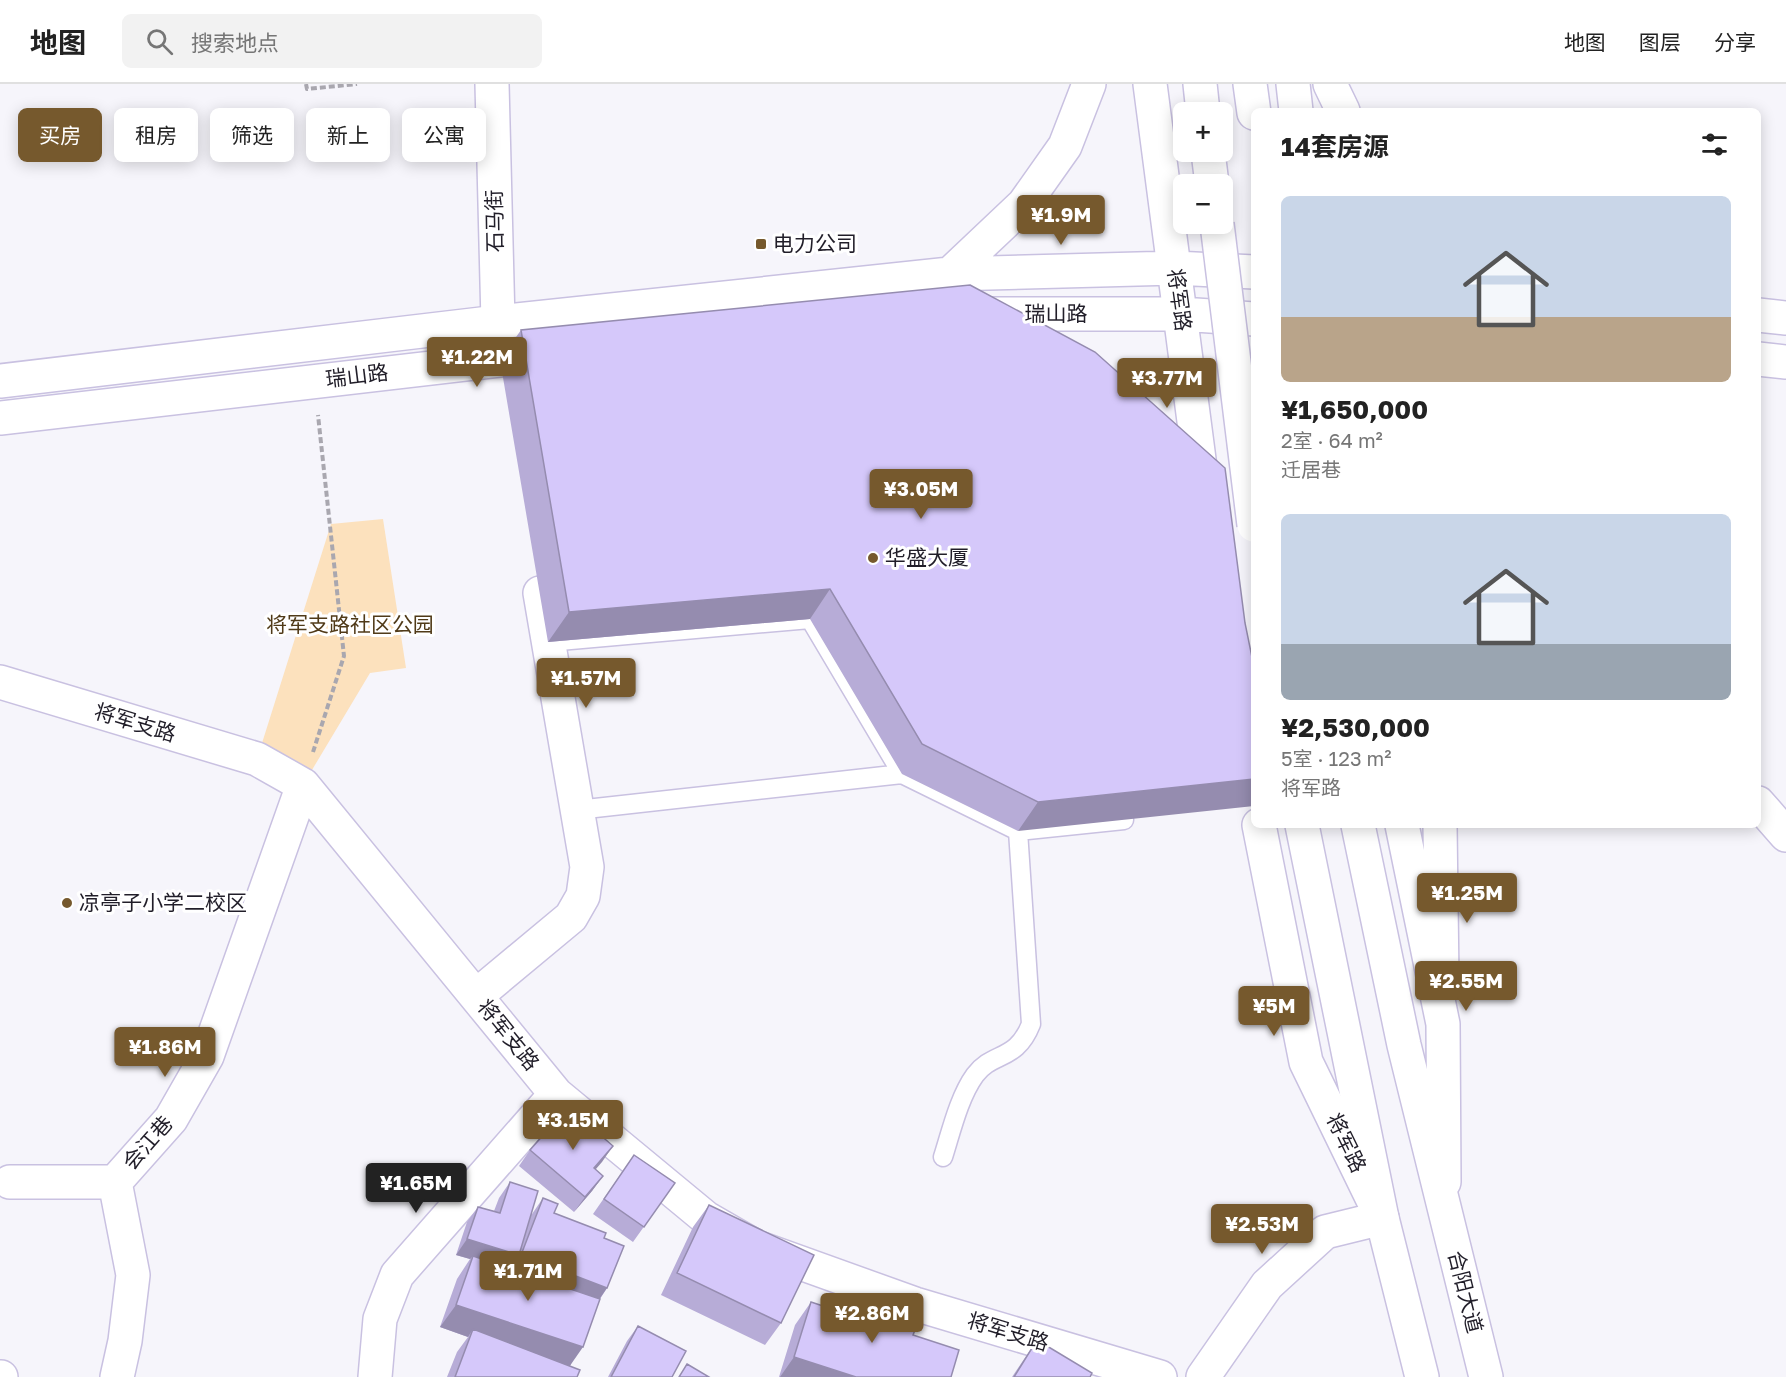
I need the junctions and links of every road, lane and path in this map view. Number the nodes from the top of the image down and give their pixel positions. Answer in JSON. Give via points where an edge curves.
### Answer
{"nodes":[{"id":1,"x":306,"y":84,"type":"edge"},
{"id":2,"x":357,"y":84,"type":"edge"},
{"id":3,"x":492,"y":84,"type":"edge"},
{"id":4,"x":1089,"y":84,"type":"edge"},
{"id":5,"x":1150,"y":84,"type":"edge"},
{"id":6,"x":1200,"y":84,"type":"edge"},
{"id":7,"x":1250,"y":84,"type":"edge"},
{"id":8,"x":1293,"y":84,"type":"edge"},
{"id":9,"x":1330,"y":84,"type":"edge"},
{"id":10,"x":1202,"y":102,"type":"edge"},
{"id":11,"x":1253,"y":108,"type":"edge"},
{"id":12,"x":1296,"y":108,"type":"edge"},
{"id":13,"x":1342,"y":108,"type":"edge"},
{"id":14,"x":1218,"y":234,"type":"edge"},
{"id":15,"x":1175,"y":268,"type":"junction"},
{"id":16,"x":1251,"y":272,"type":"edge"},
{"id":17,"x":950,"y":274,"type":"junction"},
{"id":18,"x":1181,"y":314,"type":"junction"},
{"id":19,"x":1761,"y":315,"type":"edge"},
{"id":20,"x":1786,"y":318,"type":"edge"},
{"id":21,"x":1251,"y":319,"type":"edge"},
{"id":22,"x":498,"y":322,"type":"junction"},
{"id":23,"x":1002,"y":342,"type":"edge"},
{"id":24,"x":571,"y":353,"type":"edge"},
{"id":25,"x":1761,"y":359,"type":"edge"},
{"id":26,"x":1786,"y":362,"type":"edge"},
{"id":27,"x":0,"y":381,"type":"edge"},
{"id":28,"x":314,"y":381,"type":"junction"},
{"id":29,"x":0,"y":418,"type":"edge"},
{"id":30,"x":1170,"y":467,"type":"edge"},
{"id":31,"x":1251,"y":501,"type":"edge"},
{"id":32,"x":534,"y":559,"type":"dead end"},
{"id":33,"x":548,"y":642,"type":"junction"},
{"id":34,"x":0,"y":682,"type":"edge"},
{"id":35,"x":902,"y":774,"type":"junction"},
{"id":36,"x":303,"y":784,"type":"junction"},
{"id":37,"x":1761,"y":806,"type":"edge"},
{"id":38,"x":577,"y":810,"type":"junction"},
{"id":39,"x":1136,"y":819,"type":"edge"},
{"id":40,"x":1260,"y":828,"type":"edge"},
{"id":41,"x":1303,"y":828,"type":"edge"},
{"id":42,"x":1359,"y":828,"type":"edge"},
{"id":43,"x":1403,"y":828,"type":"edge"},
{"id":44,"x":1440,"y":828,"type":"edge"},
{"id":45,"x":1018,"y":831,"type":"junction"},
{"id":46,"x":1786,"y":835,"type":"edge"},
{"id":47,"x":476,"y":996,"type":"junction"},
{"id":48,"x":1443,"y":1024,"type":"junction"},
{"id":49,"x":556,"y":1094,"type":"junction"},
{"id":50,"x":943,"y":1157,"type":"dead end"},
{"id":51,"x":10,"y":1182,"type":"dead end"},
{"id":52,"x":115,"y":1182,"type":"junction"},
{"id":53,"x":1444,"y":1207,"type":"junction"},
{"id":54,"x":1382,"y":1218,"type":"junction"},
{"id":55,"x":117,"y":1377,"type":"edge"},
{"id":56,"x":375,"y":1377,"type":"edge"},
{"id":57,"x":1160,"y":1377,"type":"edge"},
{"id":58,"x":1203,"y":1377,"type":"edge"},
{"id":59,"x":1422,"y":1377,"type":"edge"},
{"id":60,"x":1486,"y":1377,"type":"edge"}],
"edges":[{"from":1,"to":2,"type":"path","via":[[307,89]]},
{"from":3,"to":22,"type":"main road","name":"石马街"},
{"from":4,"to":17,"type":"main road","via":[[1065,146],[1031,195]]},
{"from":5,"to":15,"type":"main road","name":"将军路"},
{"from":6,"to":10,"type":"main road"},
{"from":7,"to":11,"type":"main road"},
{"from":8,"to":12,"type":"main road"},
{"from":9,"to":13,"type":"main road"},
{"from":14,"to":31,"type":"main road","bridge":true},
{"from":15,"to":16,"type":"main road","name":"瑞山路"},
{"from":15,"to":17,"type":"main road","name":"瑞山路"},
{"from":15,"to":18,"type":"main road","name":"将军路"},
{"from":17,"to":22,"type":"main road","name":"瑞山路"},
{"from":18,"to":21,"type":"main road","name":"瑞山路"},
{"from":18,"to":23,"type":"main road","name":"瑞山路","via":[[950,314]]},
{"from":18,"to":30,"type":"main road","name":"将军路","via":[[1206,509]]},
{"from":19,"to":20,"type":"main road"},
{"from":22,"to":27,"type":"main road","name":"瑞山路"},
{"from":24,"to":28,"type":"main road","name":"瑞山路","via":[[502,371]]},
{"from":25,"to":26,"type":"main road"},
{"from":28,"to":29,"type":"main road","name":"瑞山路"},
{"from":28,"to":36,"type":"path","via":[[344,656]]},
{"from":32,"to":33,"type":"main road"},
{"from":33,"to":35,"type":"lane","via":[[810,619]]},
{"from":33,"to":38,"type":"main road"},
{"from":34,"to":36,"type":"main road","name":"将军支路","via":[[257,759]]},
{"from":35,"to":38,"type":"lane"},
{"from":35,"to":45,"type":"lane"},
{"from":36,"to":47,"type":"main road","name":"将军支路"},
{"from":36,"to":52,"type":"main road","name":"会江巷","via":[[207,1056],[171,1119]]},
{"from":37,"to":46,"type":"main road"},
{"from":38,"to":47,"type":"main road","via":[[587,867],[583,896],[571,918]]},
{"from":39,"to":45,"type":"lane"},
{"from":40,"to":54,"type":"main road","name":"将军路","via":[[1306,1062]]},
{"from":41,"to":54,"type":"main road"},
{"from":42,"to":53,"type":"main road","via":[[1404,1045]]},
{"from":43,"to":48,"type":"main road"},
{"from":44,"to":48,"type":"main road"},
{"from":45,"to":50,"type":"lane","via":[[1031,1024],[1026,1038],[1012,1052],[976,1073],[966,1089]]},
{"from":47,"to":49,"type":"main road","name":"将军支路"},
{"from":48,"to":53,"type":"main road"},
{"from":49,"to":56,"type":"main road","via":[[397,1275],[380,1319]]},
{"from":49,"to":57,"type":"main road","name":"将军支路","via":[[706,1218],[756,1247],[915,1304]]},
{"from":51,"to":52,"type":"main road"},
{"from":52,"to":55,"type":"main road","name":"会江巷","via":[[133,1275]]},
{"from":53,"to":60,"type":"main road","name":"合阳大道"},
{"from":54,"to":58,"type":"main road","via":[[1325,1232],[1267,1285]]},
{"from":54,"to":59,"type":"main road"}]}
